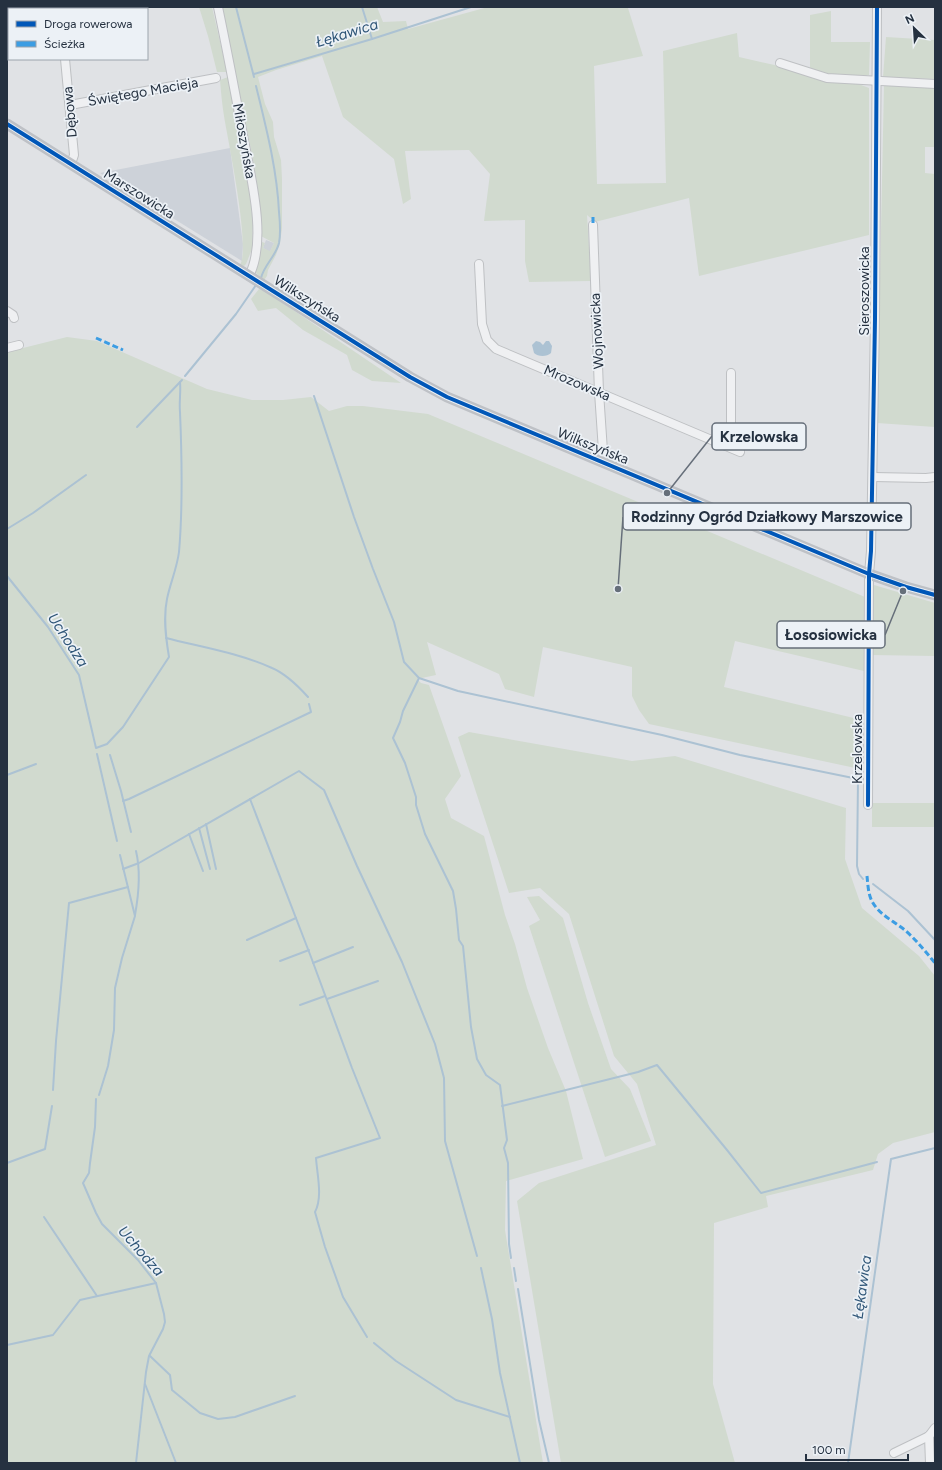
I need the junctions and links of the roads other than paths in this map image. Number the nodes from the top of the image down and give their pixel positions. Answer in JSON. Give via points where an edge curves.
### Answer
{"nodes":[{"id":1,"x":218,"y":7,"type":"edge"},
{"id":2,"x":877,"y":7,"type":"edge"},
{"id":3,"x":65,"y":60,"type":"edge"},
{"id":4,"x":780,"y":63,"type":"dead end"},
{"id":5,"x":216,"y":78,"type":"dead end"},
{"id":6,"x":877,"y":80,"type":"junction"},
{"id":7,"x":935,"y":84,"type":"edge"},
{"id":8,"x":70,"y":105,"type":"junction"},
{"id":9,"x":7,"y":124,"type":"edge"},
{"id":10,"x":71,"y":164,"type":"junction"},
{"id":11,"x":593,"y":225,"type":"dead end"},
{"id":12,"x":479,"y":264,"type":"dead end"},
{"id":13,"x":249,"y":276,"type":"junction"},
{"id":14,"x":260,"y":282,"type":"joint"},
{"id":15,"x":7,"y":311,"type":"edge"},
{"id":16,"x":14,"y":318,"type":"dead end"},
{"id":17,"x":19,"y":345,"type":"dead end"},
{"id":18,"x":7,"y":348,"type":"edge"},
{"id":19,"x":731,"y":373,"type":"dead end"},
{"id":20,"x":599,"y":392,"type":"junction"},
{"id":21,"x":726,"y":446,"type":"junction"},
{"id":22,"x":740,"y":452,"type":"dead end"},
{"id":23,"x":599,"y":460,"type":"junction"},
{"id":24,"x":873,"y":477,"type":"junction"},
{"id":25,"x":935,"y":477,"type":"edge"},
{"id":26,"x":869,"y":574,"type":"junction"},
{"id":27,"x":935,"y":595,"type":"edge"},
{"id":28,"x":868,"y":805,"type":"dead end"},
{"id":29,"x":935,"y":1428,"type":"edge"},
{"id":30,"x":930,"y":1436,"type":"junction"},
{"id":31,"x":894,"y":1454,"type":"dead end"},
{"id":32,"x":930,"y":1463,"type":"edge"}],
"edges":[{"from":1,"to":13,"type":"street","name":"Miłoszyńska","via":[[255,198],[255,258]]},
{"from":2,"to":6,"type":"street","name":"Sieroszowicka"},
{"from":3,"to":8,"type":"street","name":"Dębowa"},
{"from":4,"to":6,"type":"street","via":[[827,78]]},
{"from":5,"to":8,"type":"street","name":"Świętego Macieja"},
{"from":6,"to":7,"type":"street"},
{"from":6,"to":24,"type":"street","name":"Sieroszowicka"},
{"from":8,"to":10,"type":"street","name":"Dębowa","via":[[74,155]]},
{"from":9,"to":10,"type":"street","name":"Marszowicka"},
{"from":10,"to":13,"type":"street","name":"Marszowicka"},
{"from":11,"to":20,"type":"street","name":"Wojnowicka"},
{"from":12,"to":20,"type":"street","name":"Mrozowska","via":[[482,324],[487,340],[496,348]]},
{"from":13,"to":14,"type":"street","name":"Marszowicka"},
{"from":14,"to":23,"type":"street","name":"Wilkszyńska","via":[[410,377],[447,397]]},
{"from":15,"to":16,"type":"street"},
{"from":17,"to":18,"type":"street"},
{"from":19,"to":21,"type":"street","via":[[731,437]]},
{"from":20,"to":21,"type":"street","name":"Mrozowska"},
{"from":20,"to":23,"type":"street","name":"Wojnowicka","via":[[603,451]]},
{"from":21,"to":22,"type":"street","name":"Mrozowska"},
{"from":23,"to":26,"type":"street","name":"Wilkszyńska"},
{"from":24,"to":25,"type":"street"},
{"from":24,"to":26,"type":"street","name":"Sieroszowicka"},
{"from":26,"to":27,"type":"street","name":"Wilkszyńska"},
{"from":26,"to":28,"type":"street","name":"Krzelowska"},
{"from":29,"to":30,"type":"street"},
{"from":30,"to":31,"type":"street"},
{"from":30,"to":32,"type":"street"}]}
